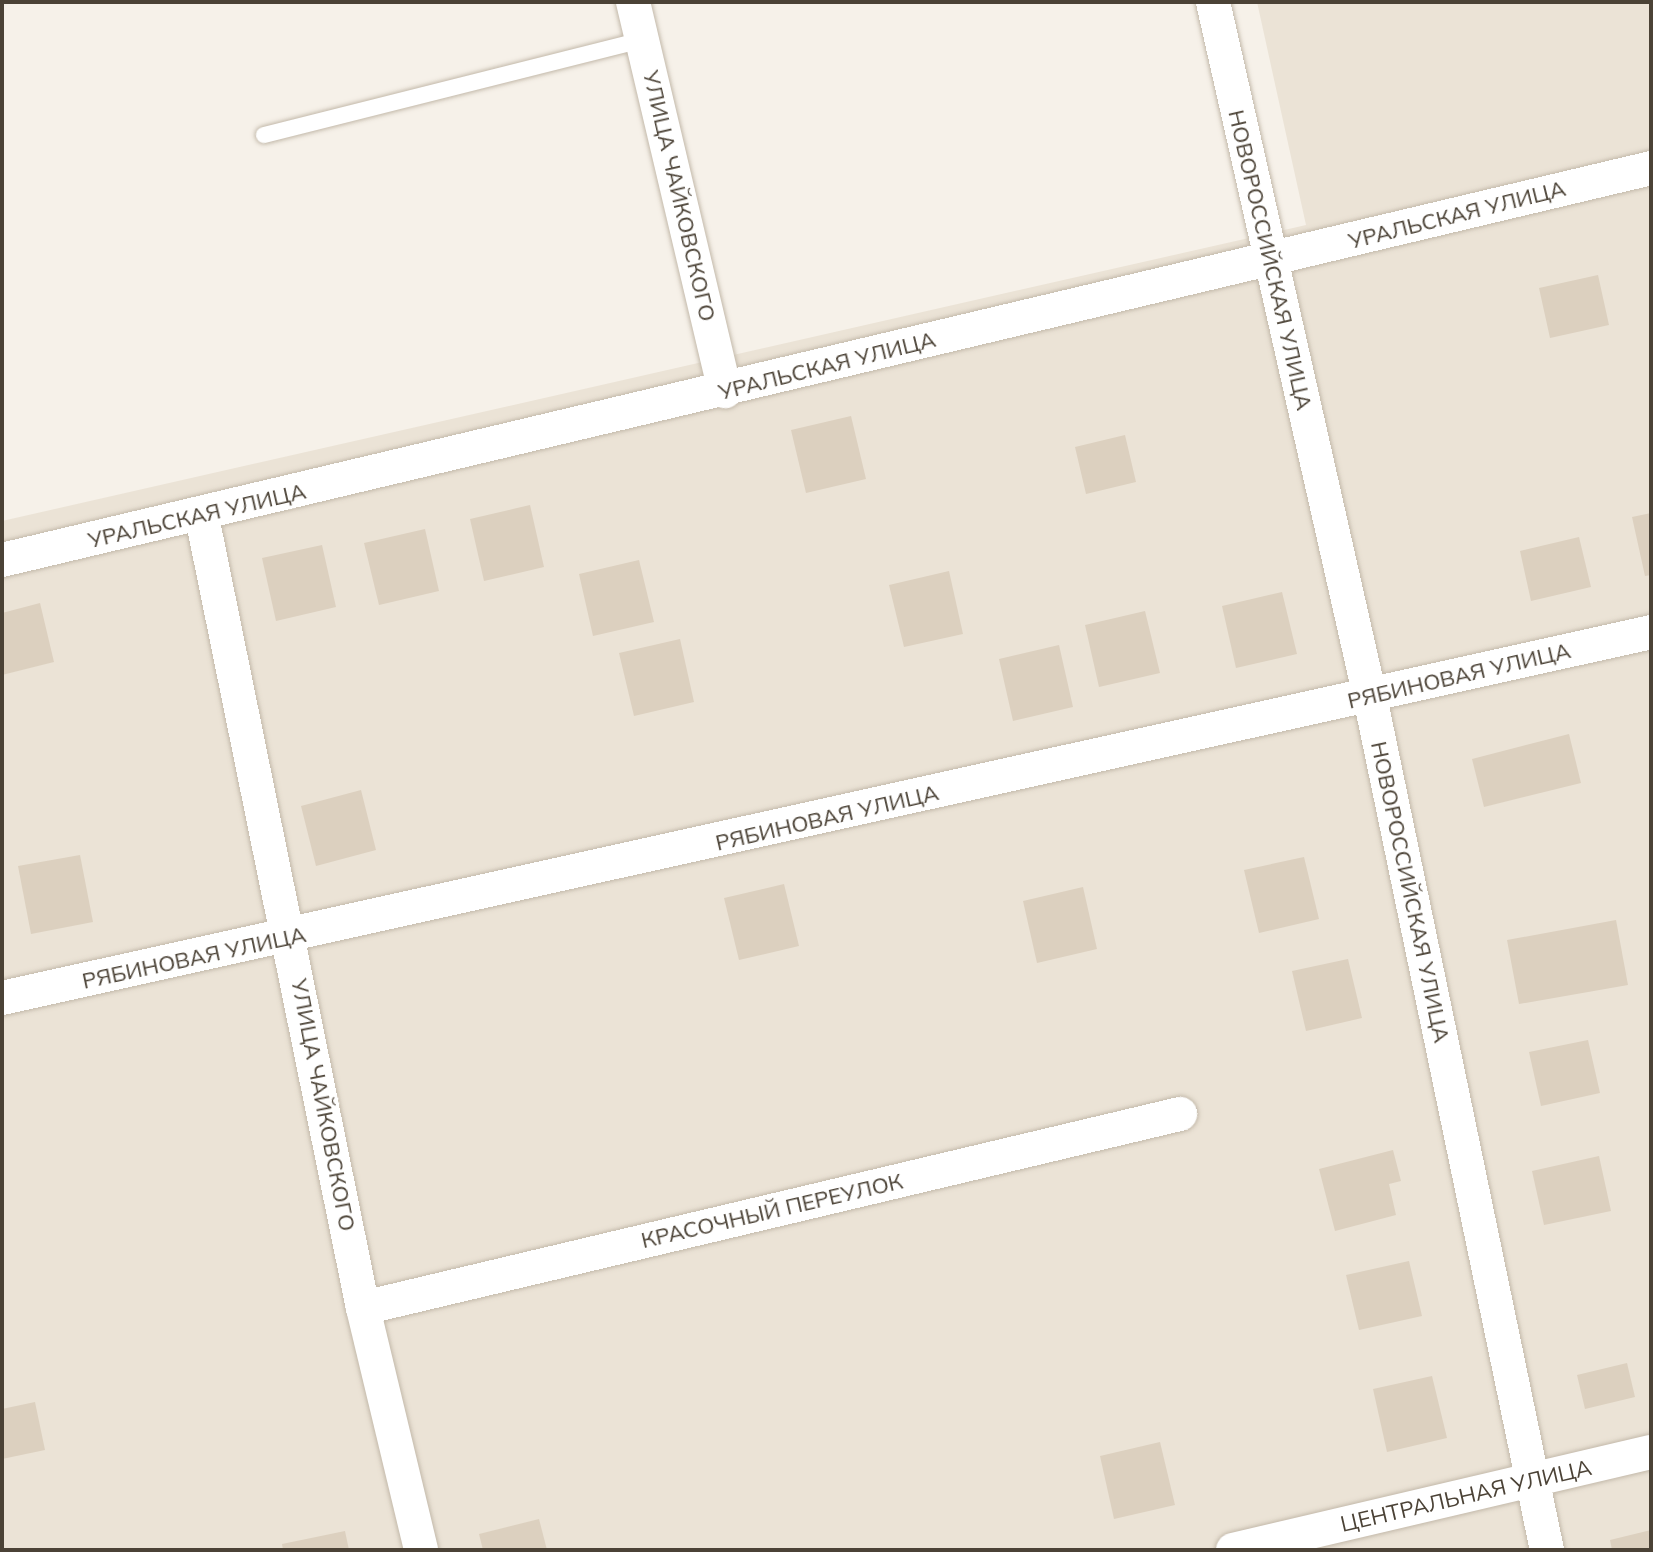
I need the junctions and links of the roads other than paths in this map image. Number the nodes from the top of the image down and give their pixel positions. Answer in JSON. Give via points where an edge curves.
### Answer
{"nodes":[{"id":1,"x":633,"y":2,"type":"edge"},
{"id":2,"x":1213,"y":2,"type":"edge"},
{"id":3,"x":642,"y":40,"type":"junction"},
{"id":4,"x":264,"y":135,"type":"dead end"},
{"id":5,"x":1651,"y":168,"type":"edge"},
{"id":6,"x":1269,"y":260,"type":"junction"},
{"id":7,"x":725,"y":391,"type":"junction"},
{"id":8,"x":202,"y":517,"type":"junction"},
{"id":9,"x":2,"y":560,"type":"edge"},
{"id":10,"x":1651,"y":632,"type":"edge"},
{"id":11,"x":1370,"y":697,"type":"junction"},
{"id":12,"x":289,"y":938,"type":"junction"},
{"id":13,"x":2,"y":998,"type":"edge"},
{"id":14,"x":1180,"y":1114,"type":"dead end"},
{"id":15,"x":363,"y":1308,"type":"junction"},
{"id":16,"x":1651,"y":1452,"type":"edge"},
{"id":17,"x":1531,"y":1481,"type":"junction"},
{"id":18,"x":421,"y":1550,"type":"edge"},
{"id":19,"x":1233,"y":1550,"type":"edge"},
{"id":20,"x":1547,"y":1550,"type":"edge"}],
"edges":[{"from":1,"to":3,"type":"street","name":"УЛИЦА ЧАЙКОВСКОГО"},
{"from":2,"to":6,"type":"street","name":"НОВОРОССИЙСКАЯ УЛИЦА"},
{"from":3,"to":4,"type":"lane"},
{"from":3,"to":7,"type":"street","name":"УЛИЦА ЧАЙКОВСКОГО"},
{"from":5,"to":6,"type":"street","name":"УРАЛЬСКАЯ УЛИЦА"},
{"from":6,"to":7,"type":"street","name":"УРАЛЬСКАЯ УЛИЦА"},
{"from":6,"to":11,"type":"street","name":"НОВОРОССИЙСКАЯ УЛИЦА"},
{"from":7,"to":8,"type":"street","name":"УРАЛЬСКАЯ УЛИЦА"},
{"from":8,"to":9,"type":"street","name":"УРАЛЬСКАЯ УЛИЦА"},
{"from":8,"to":12,"type":"street","name":"УЛИЦА ЧАЙКОВСКОГО"},
{"from":10,"to":11,"type":"street","name":"РЯБИНОВАЯ УЛИЦА"},
{"from":11,"to":12,"type":"street","name":"РЯБИНОВАЯ УЛИЦА"},
{"from":11,"to":17,"type":"street","name":"НОВОРОССИЙСКАЯ УЛИЦА"},
{"from":12,"to":13,"type":"street","name":"РЯБИНОВАЯ УЛИЦА"},
{"from":12,"to":15,"type":"street","name":"УЛИЦА ЧАЙКОВСКОГО"},
{"from":14,"to":15,"type":"street","name":"КРАСОЧНЫЙ ПЕРЕУЛОК"},
{"from":15,"to":18,"type":"street","name":"УЛИЦА ЧАЙКОВСКОГО"},
{"from":16,"to":17,"type":"street","name":"ЦЕНТРАЛЬНАЯ УЛИЦА"},
{"from":17,"to":19,"type":"street","name":"ЦЕНТРАЛЬНАЯ УЛИЦА"},
{"from":17,"to":20,"type":"street","name":"НОВОРОССИЙСКАЯ УЛИЦА"}]}
